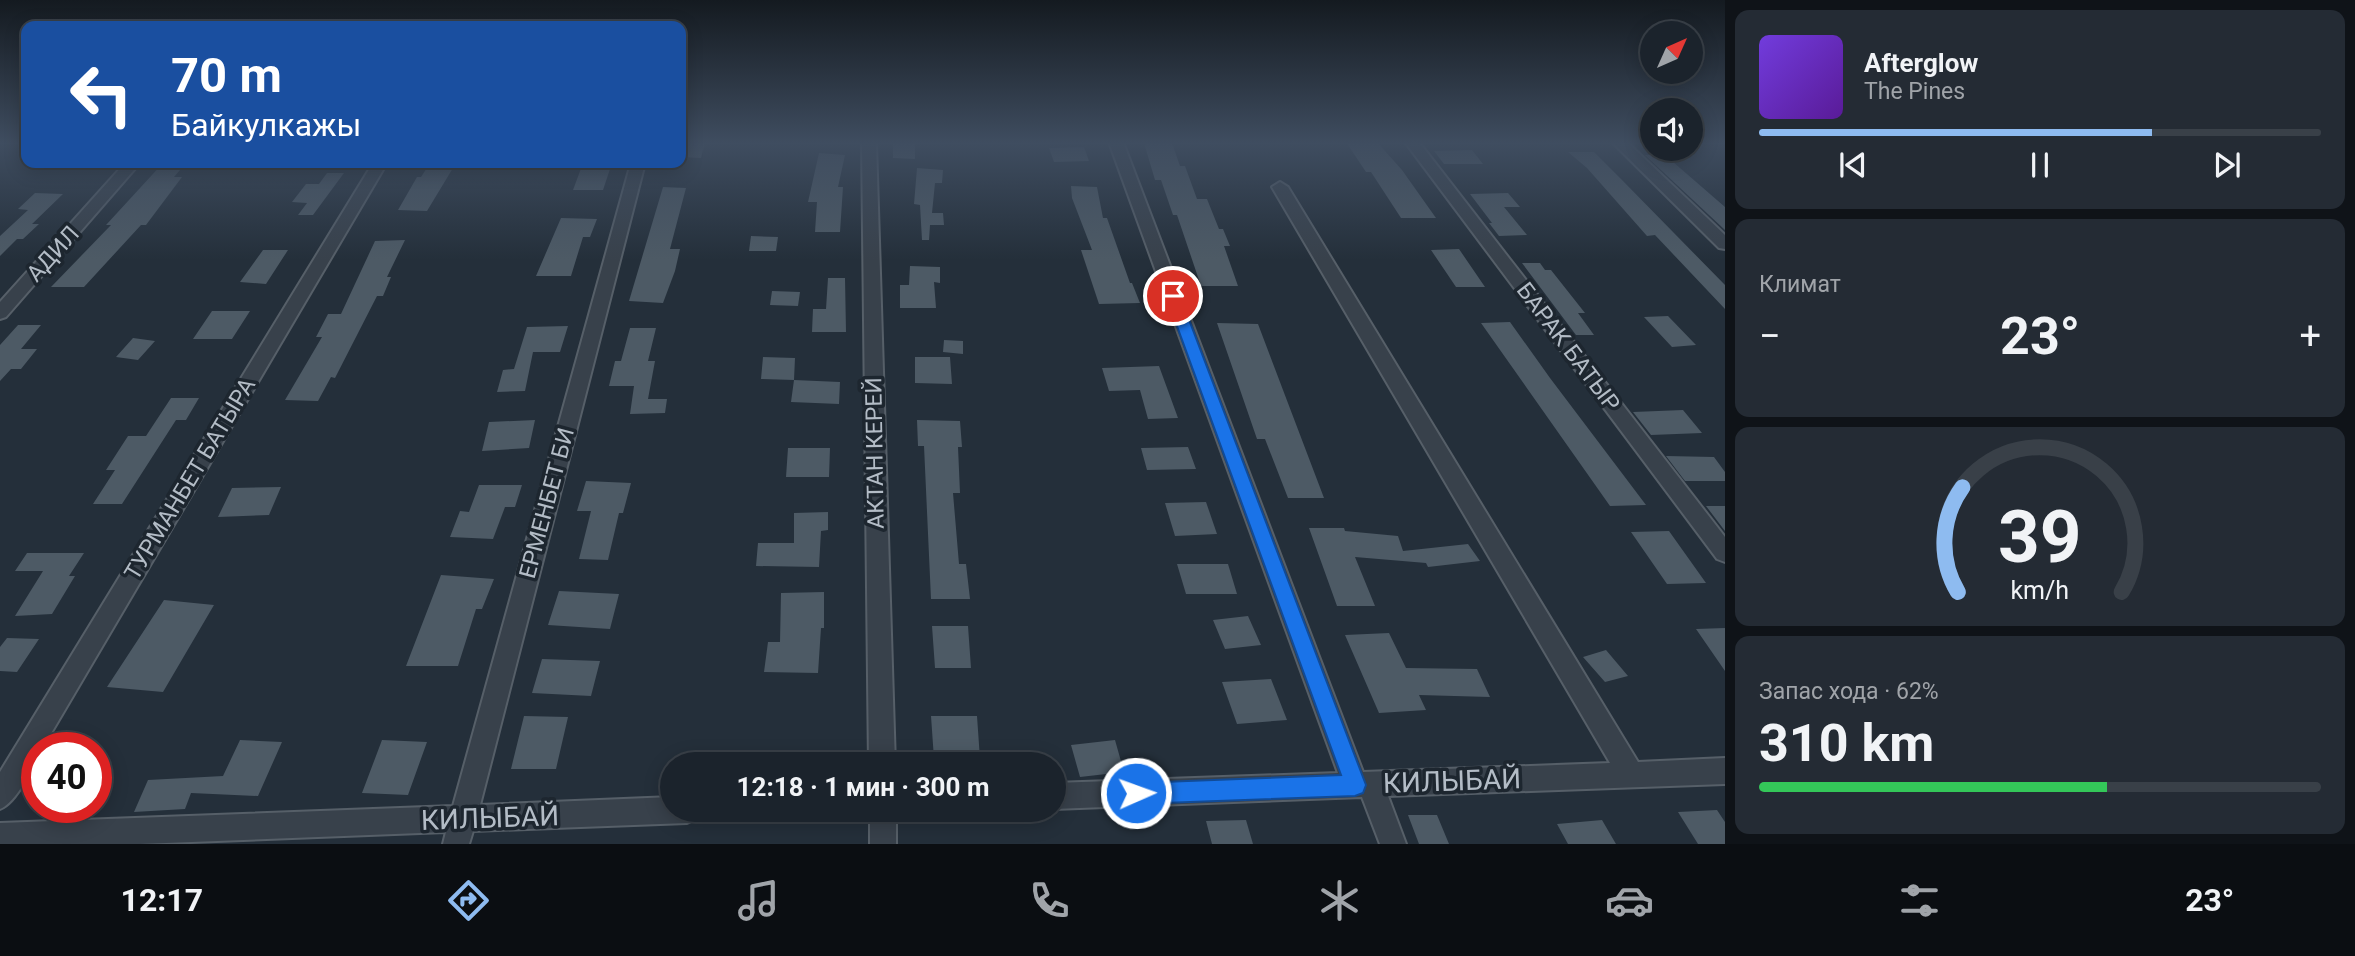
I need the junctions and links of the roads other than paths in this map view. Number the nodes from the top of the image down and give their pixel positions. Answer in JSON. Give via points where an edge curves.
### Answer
{"nodes":[{"id":1,"x":117,"y":181,"type":"edge"},
{"id":2,"x":369,"y":181,"type":"edge"},
{"id":3,"x":633,"y":181,"type":"edge"},
{"id":4,"x":870,"y":181,"type":"edge"},
{"id":5,"x":1131,"y":181,"type":"edge"},
{"id":6,"x":1442,"y":181,"type":"edge"},
{"id":7,"x":1660,"y":181,"type":"edge"},
{"id":8,"x":1280,"y":187,"type":"dead end"},
{"id":9,"x":1725,"y":244,"type":"edge"},
{"id":10,"x":0,"y":313,"type":"edge"},
{"id":11,"x":1725,"y":553,"type":"edge"},
{"id":12,"x":882,"y":752,"type":"edge"},
{"id":13,"x":1725,"y":771,"type":"edge"},
{"id":14,"x":1632,"y":775,"type":"junction"},
{"id":15,"x":1362,"y":785,"type":"junction"},
{"id":16,"x":0,"y":796,"type":"edge"},
{"id":17,"x":1066,"y":796,"type":"edge"},
{"id":18,"x":660,"y":812,"type":"edge"},
{"id":19,"x":883,"y":822,"type":"edge"},
{"id":20,"x":460,"y":831,"type":"edge"},
{"id":21,"x":0,"y":836,"type":"edge"},
{"id":22,"x":883,"y":844,"type":"edge"},
{"id":23,"x":1393,"y":844,"type":"edge"}],
"edges":[{"from":1,"to":10,"type":"street","name":"АДИЛ"},
{"from":2,"to":16,"type":"street","name":"ТУРМАНБЕТ БАТЫРА"},
{"from":3,"to":20,"type":"street","name":"ЕРМЕНБЕТ БИ"},
{"from":4,"to":12,"type":"street","name":"АКТАН КЕРЕЙ"},
{"from":5,"to":15,"type":"street"},
{"from":6,"to":11,"type":"street","name":"БАРАК БАТЫР"},
{"from":7,"to":9,"type":"street"},
{"from":8,"to":14,"type":"street"},
{"from":13,"to":14,"type":"street","name":"КИЛЫБАЙ"},
{"from":14,"to":15,"type":"street","name":"КИЛЫБАЙ"},
{"from":15,"to":17,"type":"street","name":"КИЛЫБАЙ"},
{"from":15,"to":23,"type":"street"},
{"from":18,"to":20,"type":"street","name":"КИЛЫБАЙ"},
{"from":19,"to":22,"type":"street"},
{"from":20,"to":21,"type":"street","name":"КИЛЫБАЙ"}]}
